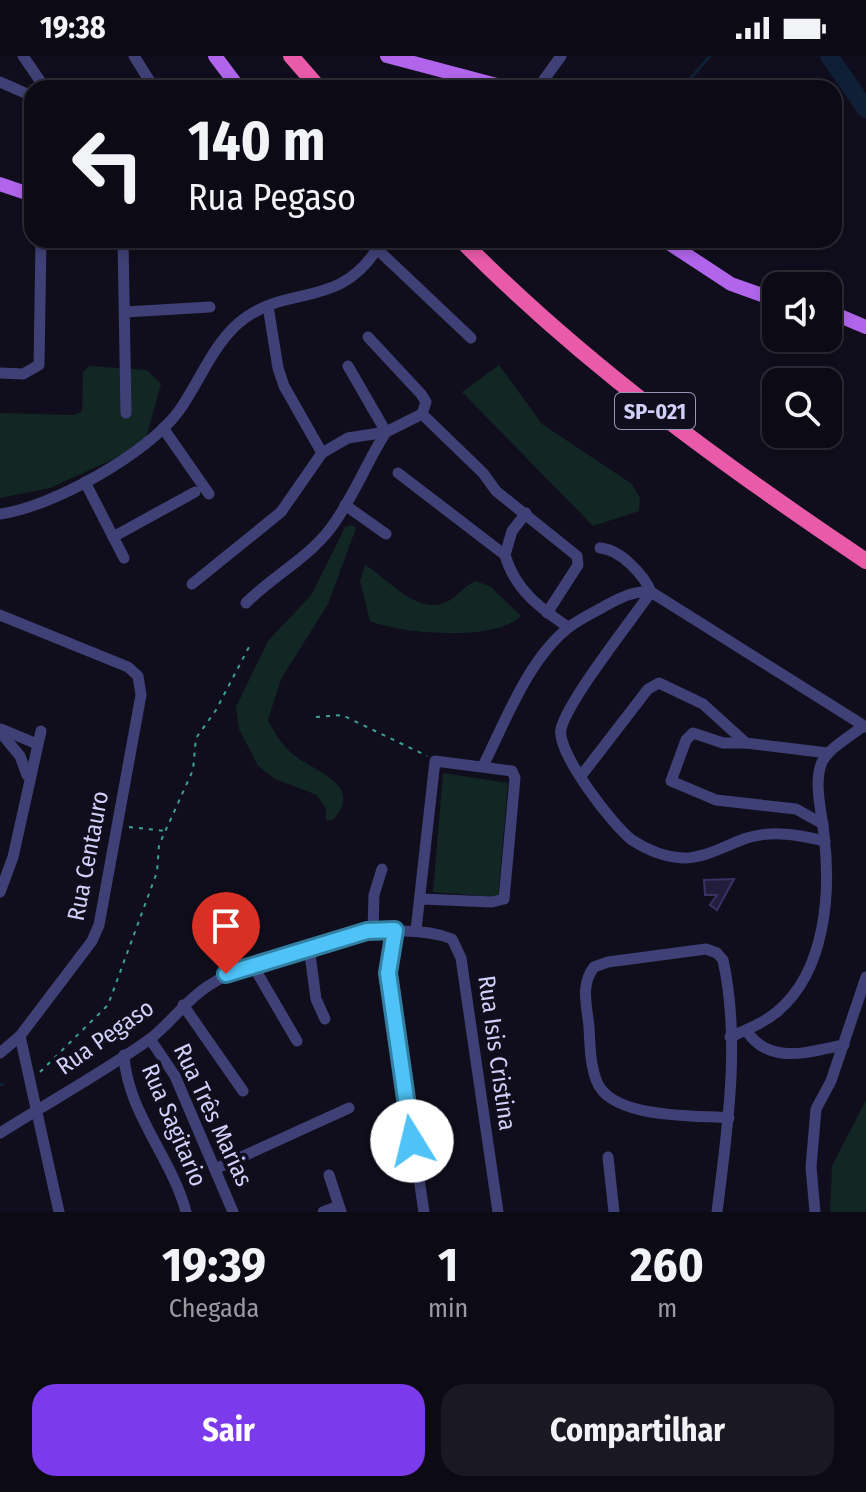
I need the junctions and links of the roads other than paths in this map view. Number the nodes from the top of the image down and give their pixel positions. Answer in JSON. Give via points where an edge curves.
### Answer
{"nodes":[{"id":1,"x":23,"y":56,"type":"edge"},
{"id":2,"x":134,"y":56,"type":"edge"},
{"id":3,"x":215,"y":56,"type":"edge"},
{"id":4,"x":291,"y":56,"type":"edge"},
{"id":5,"x":387,"y":56,"type":"edge"},
{"id":6,"x":561,"y":56,"type":"edge"},
{"id":7,"x":40,"y":80,"type":"edge"},
{"id":8,"x":149,"y":80,"type":"edge"},
{"id":9,"x":233,"y":80,"type":"edge"},
{"id":10,"x":312,"y":80,"type":"edge"},
{"id":11,"x":478,"y":80,"type":"edge"},
{"id":12,"x":544,"y":80,"type":"edge"},
{"id":13,"x":0,"y":82,"type":"edge"},
{"id":14,"x":24,"y":92,"type":"edge"},
{"id":15,"x":0,"y":184,"type":"edge"},
{"id":16,"x":24,"y":192,"type":"edge"},
{"id":17,"x":41,"y":248,"type":"edge"},
{"id":18,"x":123,"y":248,"type":"edge"},
{"id":19,"x":371,"y":248,"type":"edge"},
{"id":20,"x":377,"y":248,"type":"edge"},
{"id":21,"x":469,"y":248,"type":"edge"},
{"id":22,"x":676,"y":248,"type":"edge"},
{"id":23,"x":762,"y":295,"type":"edge"},
{"id":24,"x":268,"y":306,"type":"junction"},
{"id":25,"x":210,"y":307,"type":"dead end"},
{"id":26,"x":125,"y":312,"type":"junction"},
{"id":27,"x":842,"y":317,"type":"edge"},
{"id":28,"x":866,"y":327,"type":"edge"},
{"id":29,"x":368,"y":337,"type":"dead end"},
{"id":30,"x":471,"y":338,"type":"dead end"},
{"id":31,"x":348,"y":366,"type":"dead end"},
{"id":32,"x":0,"y":373,"type":"edge"},
{"id":33,"x":126,"y":413,"type":"dead end"},
{"id":34,"x":422,"y":414,"type":"junction"},
{"id":35,"x":163,"y":428,"type":"junction"},
{"id":36,"x":386,"y":432,"type":"junction"},
{"id":37,"x":322,"y":453,"type":"junction"},
{"id":38,"x":398,"y":473,"type":"dead end"},
{"id":39,"x":85,"y":482,"type":"junction"},
{"id":40,"x":195,"y":492,"type":"dead end"},
{"id":41,"x":209,"y":494,"type":"dead end"},
{"id":42,"x":345,"y":505,"type":"junction"},
{"id":43,"x":526,"y":513,"type":"junction"},
{"id":44,"x":0,"y":514,"type":"edge"},
{"id":45,"x":386,"y":534,"type":"dead end"},
{"id":46,"x":113,"y":537,"type":"junction"},
{"id":47,"x":600,"y":548,"type":"dead end"},
{"id":48,"x":505,"y":555,"type":"junction"},
{"id":49,"x":124,"y":558,"type":"dead end"},
{"id":50,"x":866,"y":561,"type":"edge"},
{"id":51,"x":192,"y":584,"type":"dead end"},
{"id":52,"x":651,"y":592,"type":"junction"},
{"id":53,"x":246,"y":603,"type":"dead end"},
{"id":54,"x":547,"y":613,"type":"junction"},
{"id":55,"x":0,"y":615,"type":"edge"},
{"id":56,"x":568,"y":627,"type":"junction"},
{"id":57,"x":864,"y":727,"type":"edge"},
{"id":58,"x":0,"y":730,"type":"edge"},
{"id":59,"x":41,"y":731,"type":"dead end"},
{"id":60,"x":746,"y":743,"type":"junction"},
{"id":61,"x":37,"y":744,"type":"junction"},
{"id":62,"x":828,"y":753,"type":"junction"},
{"id":63,"x":484,"y":764,"type":"junction"},
{"id":64,"x":581,"y":776,"type":"junction"},
{"id":65,"x":28,"y":779,"type":"junction"},
{"id":66,"x":823,"y":824,"type":"junction"},
{"id":67,"x":825,"y":841,"type":"junction"},
{"id":68,"x":382,"y":869,"type":"dead end"},
{"id":69,"x":0,"y":892,"type":"edge"},
{"id":70,"x":422,"y":899,"type":"junction"},
{"id":71,"x":395,"y":930,"type":"junction"},
{"id":72,"x":416,"y":930,"type":"junction"},
{"id":73,"x":373,"y":931,"type":"junction"},
{"id":74,"x":309,"y":947,"type":"junction"},
{"id":75,"x":252,"y":964,"type":"junction"},
{"id":76,"x":866,"y":977,"type":"edge"},
{"id":77,"x":183,"y":1005,"type":"junction"},
{"id":78,"x":325,"y":1019,"type":"dead end"},
{"id":79,"x":746,"y":1030,"type":"junction"},
{"id":80,"x":20,"y":1036,"type":"junction"},
{"id":81,"x":730,"y":1037,"type":"junction"},
{"id":82,"x":150,"y":1039,"type":"junction"},
{"id":83,"x":297,"y":1041,"type":"dead end"},
{"id":84,"x":844,"y":1045,"type":"junction"},
{"id":85,"x":3,"y":1051,"type":"edge"},
{"id":86,"x":124,"y":1055,"type":"junction"},
{"id":87,"x":30,"y":1076,"type":"junction"},
{"id":88,"x":243,"y":1091,"type":"dead end"},
{"id":89,"x":349,"y":1108,"type":"dead end"},
{"id":90,"x":38,"y":1109,"type":"junction"},
{"id":91,"x":729,"y":1118,"type":"junction"},
{"id":92,"x":0,"y":1133,"type":"edge"},
{"id":93,"x":608,"y":1157,"type":"dead end"},
{"id":94,"x":215,"y":1169,"type":"junction"},
{"id":95,"x":329,"y":1175,"type":"dead end"},
{"id":96,"x":340,"y":1209,"type":"edge"},
{"id":97,"x":59,"y":1212,"type":"edge"},
{"id":98,"x":186,"y":1212,"type":"edge"},
{"id":99,"x":233,"y":1212,"type":"edge"},
{"id":100,"x":323,"y":1212,"type":"edge"},
{"id":101,"x":424,"y":1212,"type":"edge"},
{"id":102,"x":498,"y":1212,"type":"edge"},
{"id":103,"x":614,"y":1212,"type":"edge"},
{"id":104,"x":717,"y":1212,"type":"edge"},
{"id":105,"x":815,"y":1212,"type":"edge"}],
"edges":[{"from":1,"to":7,"type":"street"},
{"from":2,"to":8,"type":"street"},
{"from":3,"to":9,"type":"main road"},
{"from":4,"to":10,"type":"highway"},
{"from":5,"to":11,"type":"main road"},
{"from":6,"to":12,"type":"street"},
{"from":13,"to":14,"type":"street"},
{"from":15,"to":16,"type":"main road"},
{"from":17,"to":32,"type":"street","via":[[39,365],[23,374]]},
{"from":18,"to":26,"type":"street"},
{"from":19,"to":24,"type":"street","via":[[357,273],[330,291]]},
{"from":20,"to":30,"type":"street"},
{"from":21,"to":50,"type":"highway","number":"SP-021","via":[[530,308],[675,427]]},
{"from":22,"to":23,"type":"main road","via":[[731,284]]},
{"from":24,"to":35,"type":"street","via":[[232,328]]},
{"from":24,"to":37,"type":"street","via":[[284,386]]},
{"from":25,"to":26,"type":"street"},
{"from":26,"to":33,"type":"street"},
{"from":27,"to":28,"type":"main road"},
{"from":29,"to":34,"type":"street","via":[[421,394],[426,402]]},
{"from":31,"to":36,"type":"street"},
{"from":34,"to":36,"type":"street"},
{"from":34,"to":43,"type":"street","via":[[496,491]]},
{"from":35,"to":39,"type":"street","via":[[138,451]]},
{"from":35,"to":41,"type":"street"},
{"from":36,"to":37,"type":"street","via":[[348,438]]},
{"from":36,"to":42,"type":"street"},
{"from":37,"to":51,"type":"street","via":[[281,512]]},
{"from":38,"to":48,"type":"street"},
{"from":39,"to":44,"type":"street"},
{"from":39,"to":46,"type":"street"},
{"from":40,"to":46,"type":"street"},
{"from":42,"to":45,"type":"street"},
{"from":42,"to":53,"type":"street","via":[[308,554]]},
{"from":43,"to":48,"type":"street","via":[[512,531]]},
{"from":43,"to":54,"type":"street","via":[[574,552],[578,565]]},
{"from":46,"to":49,"type":"street"},
{"from":47,"to":52,"type":"street","via":[[613,550]]},
{"from":48,"to":54,"type":"street","via":[[525,593]]},
{"from":52,"to":56,"type":"street","via":[[619,599]]},
{"from":52,"to":57,"type":"street"},
{"from":52,"to":64,"type":"street","via":[[561,729],[564,747]]},
{"from":54,"to":56,"type":"street"},
{"from":55,"to":80,"type":"street","name":"Rua Centauro","via":[[128,667],[138,676],[141,695],[104,904],[92,941]]},
{"from":56,"to":63,"type":"street","via":[[539,662]]},
{"from":57,"to":62,"type":"street"},
{"from":58,"to":61,"type":"street"},
{"from":58,"to":65,"type":"street","via":[[20,756]]},
{"from":59,"to":61,"type":"street"},
{"from":60,"to":62,"type":"street"},
{"from":60,"to":64,"type":"street","via":[[703,704],[659,683],[648,689]]},
{"from":60,"to":66,"type":"street","via":[[723,743],[693,733],[671,781],[716,800],[796,809]]},
{"from":61,"to":65,"type":"street"},
{"from":62,"to":66,"type":"street","via":[[819,771]]},
{"from":63,"to":70,"type":"street","via":[[435,761]]},
{"from":63,"to":70,"type":"street","via":[[512,771],[515,778],[504,899]]},
{"from":64,"to":67,"type":"street","via":[[619,829],[664,855],[694,857],[768,834]]},
{"from":65,"to":69,"type":"street","via":[[13,857]]},
{"from":66,"to":67,"type":"street"},
{"from":67,"to":79,"type":"street","via":[[825,906],[812,959],[784,1005]]},
{"from":68,"to":73,"type":"street","via":[[374,895]]},
{"from":70,"to":72,"type":"street"},
{"from":71,"to":72,"type":"street","name":"Rua Pegaso"},
{"from":71,"to":73,"type":"street","name":"Rua Pegaso"},
{"from":71,"to":101,"type":"street","via":[[388,973]]},
{"from":72,"to":102,"type":"street","name":"Rua Isis Cristina","via":[[452,939],[461,958]]},
{"from":73,"to":74,"type":"street","name":"Rua Pegaso"},
{"from":74,"to":75,"type":"street","name":"Rua Pegaso"},
{"from":74,"to":78,"type":"street","via":[[316,999]]},
{"from":75,"to":77,"type":"street","name":"Rua Pegaso","via":[[226,974]]},
{"from":75,"to":83,"type":"street"},
{"from":76,"to":84,"type":"street"},
{"from":77,"to":82,"type":"street","name":"Rua Pegaso"},
{"from":77,"to":88,"type":"street"},
{"from":79,"to":81,"type":"street"},
{"from":79,"to":84,"type":"street","via":[[768,1052]]},
{"from":80,"to":85,"type":"street","name":"Rua Centauro"},
{"from":80,"to":87,"type":"street"},
{"from":81,"to":91,"type":"street"},
{"from":81,"to":91,"type":"street","via":[[726,974],[717,953],[706,949],[608,962],[588,975],[592,1062],[607,1097],[640,1110]]},
{"from":82,"to":86,"type":"street","name":"Rua Pegaso"},
{"from":82,"to":94,"type":"street","name":"Rua Três Marias","via":[[175,1076]]},
{"from":84,"to":105,"type":"street","via":[[816,1109],[811,1167]]},
{"from":85,"to":87,"type":"street"},
{"from":86,"to":90,"type":"street","name":"Rua Pegaso"},
{"from":86,"to":98,"type":"street","name":"Rua Sagitario","via":[[133,1097]]},
{"from":87,"to":90,"type":"street"},
{"from":89,"to":94,"type":"street"},
{"from":90,"to":92,"type":"street","name":"Rua Pegaso"},
{"from":90,"to":97,"type":"street"},
{"from":91,"to":104,"type":"street"},
{"from":93,"to":103,"type":"street"},
{"from":94,"to":99,"type":"street","name":"Rua Três Marias"},
{"from":95,"to":96,"type":"street"},
{"from":96,"to":100,"type":"street"}]}
